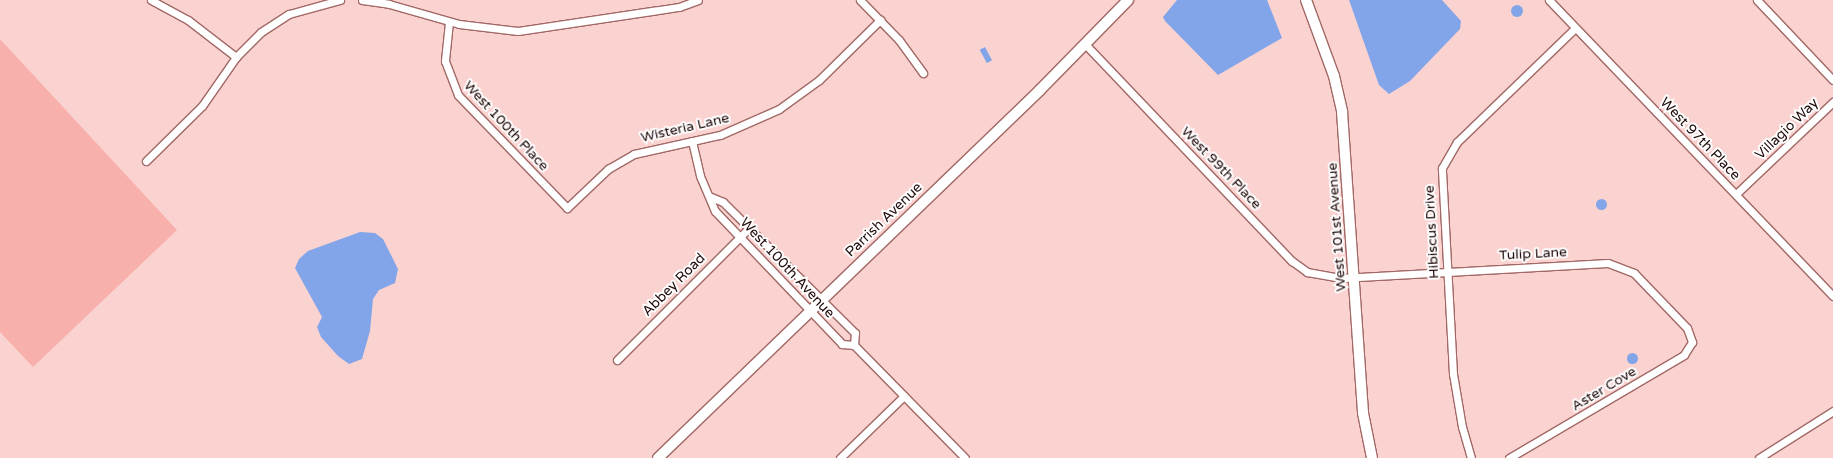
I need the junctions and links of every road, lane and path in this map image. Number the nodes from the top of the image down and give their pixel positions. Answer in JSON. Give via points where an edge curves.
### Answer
{"nodes":[{"id":1,"x":151,"y":0,"type":"edge"},
{"id":2,"x":340,"y":0,"type":"edge"},
{"id":3,"x":362,"y":0,"type":"edge"},
{"id":4,"x":698,"y":0,"type":"edge"},
{"id":5,"x":860,"y":0,"type":"edge"},
{"id":6,"x":1128,"y":0,"type":"edge"},
{"id":7,"x":1306,"y":0,"type":"edge"},
{"id":8,"x":1549,"y":0,"type":"edge"},
{"id":9,"x":1757,"y":0,"type":"edge"},
{"id":10,"x":880,"y":20,"type":"junction"},
{"id":11,"x":449,"y":22,"type":"junction"},
{"id":12,"x":1575,"y":28,"type":"junction"},
{"id":13,"x":1085,"y":44,"type":"junction"},
{"id":14,"x":236,"y":57,"type":"junction"},
{"id":15,"x":923,"y":73,"type":"dead end"},
{"id":16,"x":1833,"y":80,"type":"edge"},
{"id":17,"x":1833,"y":102,"type":"edge"},
{"id":18,"x":692,"y":141,"type":"junction"},
{"id":19,"x":146,"y":161,"type":"dead end"},
{"id":20,"x":1736,"y":194,"type":"junction"},
{"id":21,"x":711,"y":197,"type":"junction"},
{"id":22,"x":567,"y":208,"type":"joint"},
{"id":23,"x":749,"y":228,"type":"junction"},
{"id":24,"x":741,"y":236,"type":"junction"},
{"id":25,"x":1446,"y":272,"type":"junction"},
{"id":26,"x":1354,"y":278,"type":"junction"},
{"id":27,"x":1833,"y":296,"type":"edge"},
{"id":28,"x":821,"y":302,"type":"junction"},
{"id":29,"x":812,"y":310,"type":"junction"},
{"id":30,"x":1687,"y":328,"type":"joint"},
{"id":31,"x":854,"y":345,"type":"junction"},
{"id":32,"x":617,"y":360,"type":"dead end"},
{"id":33,"x":904,"y":396,"type":"junction"},
{"id":34,"x":1833,"y":411,"type":"edge"},
{"id":35,"x":658,"y":458,"type":"edge"},
{"id":36,"x":840,"y":458,"type":"edge"},
{"id":37,"x":965,"y":458,"type":"edge"},
{"id":38,"x":1372,"y":458,"type":"edge"},
{"id":39,"x":1471,"y":458,"type":"edge"},
{"id":40,"x":1508,"y":458,"type":"edge"},
{"id":41,"x":1759,"y":458,"type":"edge"}],
"edges":[{"from":1,"to":14,"type":"street","via":[[188,20]]},
{"from":2,"to":14,"type":"street","via":[[289,14],[261,32]]},
{"from":3,"to":11,"type":"street","via":[[389,4]]},
{"from":4,"to":11,"type":"street","via":[[679,7],[531,30],[495,31]]},
{"from":5,"to":10,"type":"street"},
{"from":6,"to":13,"type":"street","name":"Parrish Avenue"},
{"from":7,"to":26,"type":"street","name":"West 101st Avenue","via":[[1341,101]]},
{"from":8,"to":12,"type":"street","name":"West 97th Place"},
{"from":9,"to":16,"type":"street"},
{"from":10,"to":15,"type":"street"},
{"from":10,"to":18,"type":"street","name":"Wisteria Lane","via":[[819,80],[788,104],[744,127]]},
{"from":11,"to":22,"type":"street","name":"West 100th Place","via":[[445,61],[458,95]]},
{"from":12,"to":20,"type":"street","name":"West 97th Place"},
{"from":12,"to":25,"type":"street","name":"Hibiscus Drive","via":[[1448,154],[1441,183]]},
{"from":13,"to":26,"type":"street","name":"West 99th Place","via":[[1297,266],[1324,278]]},
{"from":13,"to":28,"type":"street","name":"Parrish Avenue"},
{"from":14,"to":19,"type":"street","via":[[202,106]]},
{"from":17,"to":20,"type":"street","name":"Villagio Way"},
{"from":18,"to":21,"type":"street","name":"West 100th Avenue","via":[[700,176]]},
{"from":18,"to":22,"type":"street","name":"Wisteria Lane","via":[[648,149],[619,161]]},
{"from":20,"to":27,"type":"street","name":"West 97th Place"},
{"from":21,"to":23,"type":"street","name":"West 100th Avenue","via":[[723,202]]},
{"from":21,"to":24,"type":"street","name":"West 100th Avenue","via":[[715,211]]},
{"from":23,"to":24,"type":"street","name":"Abbey Road"},
{"from":23,"to":28,"type":"street","name":"West 100th Avenue"},
{"from":24,"to":29,"type":"street","name":"West 100th Avenue"},
{"from":24,"to":32,"type":"street","name":"Abbey Road"},
{"from":25,"to":26,"type":"street","name":"Tulip Lane"},
{"from":25,"to":30,"type":"street","name":"Tulip Lane","via":[[1615,264],[1634,273]]},
{"from":25,"to":39,"type":"street","name":"Hibiscus Drive","via":[[1455,392]]},
{"from":26,"to":38,"type":"street","name":"West 101st Avenue","via":[[1363,413]]},
{"from":28,"to":29,"type":"street","name":"Parrish Avenue"},
{"from":28,"to":31,"type":"street","name":"West 100th Avenue","via":[[854,333]]},
{"from":29,"to":31,"type":"street","name":"West 100th Avenue","via":[[842,344]]},
{"from":29,"to":35,"type":"street","name":"Parrish Avenue"},
{"from":30,"to":40,"type":"street","name":"Aster Cove","via":[[1692,342],[1684,355]]},
{"from":31,"to":33,"type":"street","name":"West 100th Avenue"},
{"from":33,"to":36,"type":"street"},
{"from":33,"to":37,"type":"street","name":"West 100th Avenue"},
{"from":34,"to":41,"type":"street"}]}
